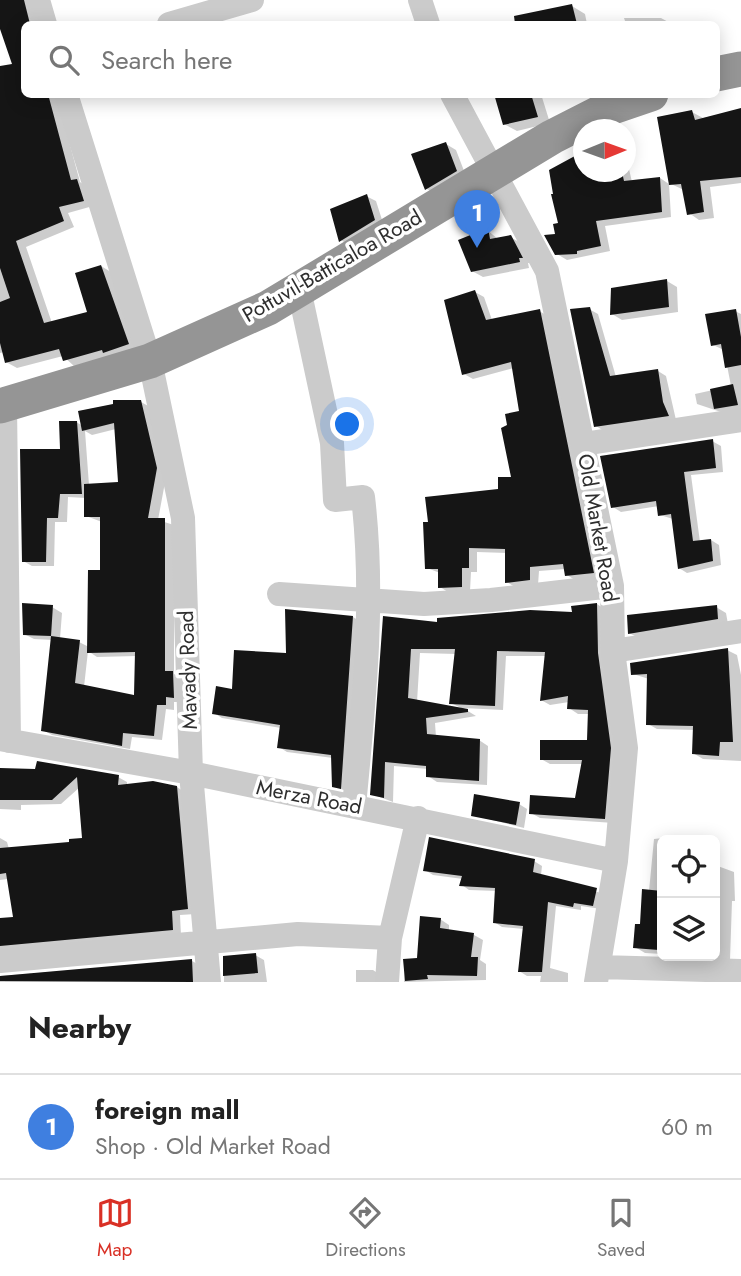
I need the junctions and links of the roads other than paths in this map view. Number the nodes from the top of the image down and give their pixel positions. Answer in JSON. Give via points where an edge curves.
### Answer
{"nodes":[{"id":1,"x":38,"y":0,"type":"edge"},
{"id":2,"x":252,"y":0,"type":"edge"},
{"id":3,"x":420,"y":0,"type":"edge"},
{"id":4,"x":45,"y":21,"type":"edge"},
{"id":5,"x":179,"y":21,"type":"edge"},
{"id":6,"x":427,"y":21,"type":"edge"},
{"id":7,"x":741,"y":69,"type":"edge"},
{"id":8,"x":720,"y":73,"type":"edge"},
{"id":9,"x":67,"y":98,"type":"edge"},
{"id":10,"x":454,"y":98,"type":"edge"},
{"id":11,"x":639,"y":98,"type":"edge"},
{"id":12,"x":494,"y":171,"type":"junction"},
{"id":13,"x":299,"y":289,"type":"junction"},
{"id":14,"x":150,"y":361,"type":"junction"},
{"id":15,"x":3,"y":405,"type":"edge"},
{"id":16,"x":741,"y":420,"type":"edge"},
{"id":17,"x":583,"y":444,"type":"junction"},
{"id":18,"x":612,"y":586,"type":"junction"},
{"id":19,"x":279,"y":594,"type":"dead end"},
{"id":20,"x":369,"y":600,"type":"junction"},
{"id":21,"x":741,"y":631,"type":"edge"},
{"id":22,"x":613,"y":651,"type":"junction"},
{"id":23,"x":5,"y":740,"type":"edge"},
{"id":24,"x":191,"y":773,"type":"junction"},
{"id":25,"x":355,"y":806,"type":"junction"},
{"id":26,"x":418,"y":818,"type":"junction"},
{"id":27,"x":616,"y":861,"type":"junction"},
{"id":28,"x":390,"y":938,"type":"junction"},
{"id":29,"x":205,"y":940,"type":"junction"},
{"id":30,"x":0,"y":961,"type":"edge"},
{"id":31,"x":741,"y":971,"type":"edge"},
{"id":32,"x":598,"y":974,"type":"edge"},
{"id":33,"x":209,"y":982,"type":"edge"},
{"id":34,"x":387,"y":982,"type":"edge"}],
"edges":[{"from":1,"to":4,"type":"street"},
{"from":2,"to":5,"type":"street"},
{"from":3,"to":6,"type":"street"},
{"from":7,"to":8,"type":"highway"},
{"from":9,"to":14,"type":"street","name":"Mavady Road"},
{"from":10,"to":12,"type":"street","name":"Old Market Road"},
{"from":11,"to":12,"type":"highway","name":"Pottuvil-Batticaloa Road","via":[[607,109]]},
{"from":12,"to":13,"type":"highway","name":"Pottuvil-Batticaloa Road"},
{"from":12,"to":17,"type":"street","name":"Old Market Road","via":[[547,271]]},
{"from":13,"to":14,"type":"highway","name":"Pottuvil-Batticaloa Road"},
{"from":13,"to":20,"type":"street","via":[[332,443],[335,500],[363,497]]},
{"from":14,"to":15,"type":"highway","name":"Pottuvil-Batticaloa Road"},
{"from":14,"to":24,"type":"street","name":"Mavady Road","via":[[183,518]]},
{"from":15,"to":23,"type":"street"},
{"from":16,"to":17,"type":"street"},
{"from":17,"to":18,"type":"street","name":"Old Market Road"},
{"from":18,"to":20,"type":"street","via":[[478,601]]},
{"from":18,"to":22,"type":"street","name":"Old Market Road"},
{"from":19,"to":20,"type":"street"},
{"from":20,"to":25,"type":"street"},
{"from":21,"to":22,"type":"street"},
{"from":22,"to":27,"type":"street","name":"Old Market Road","via":[[626,748]]},
{"from":23,"to":24,"type":"street","name":"Merza Road"},
{"from":24,"to":25,"type":"street","name":"Merza Road"},
{"from":24,"to":29,"type":"street","name":"Mavady Road"},
{"from":25,"to":26,"type":"street","name":"Merza Road"},
{"from":26,"to":27,"type":"street","name":"Merza Road"},
{"from":26,"to":28,"type":"street"},
{"from":27,"to":32,"type":"street","name":"Old Market Road"},
{"from":28,"to":29,"type":"street","via":[[298,934]]},
{"from":28,"to":34,"type":"street"},
{"from":29,"to":30,"type":"street"},
{"from":29,"to":33,"type":"street","name":"Mavady Road"},
{"from":31,"to":32,"type":"street"}]}
